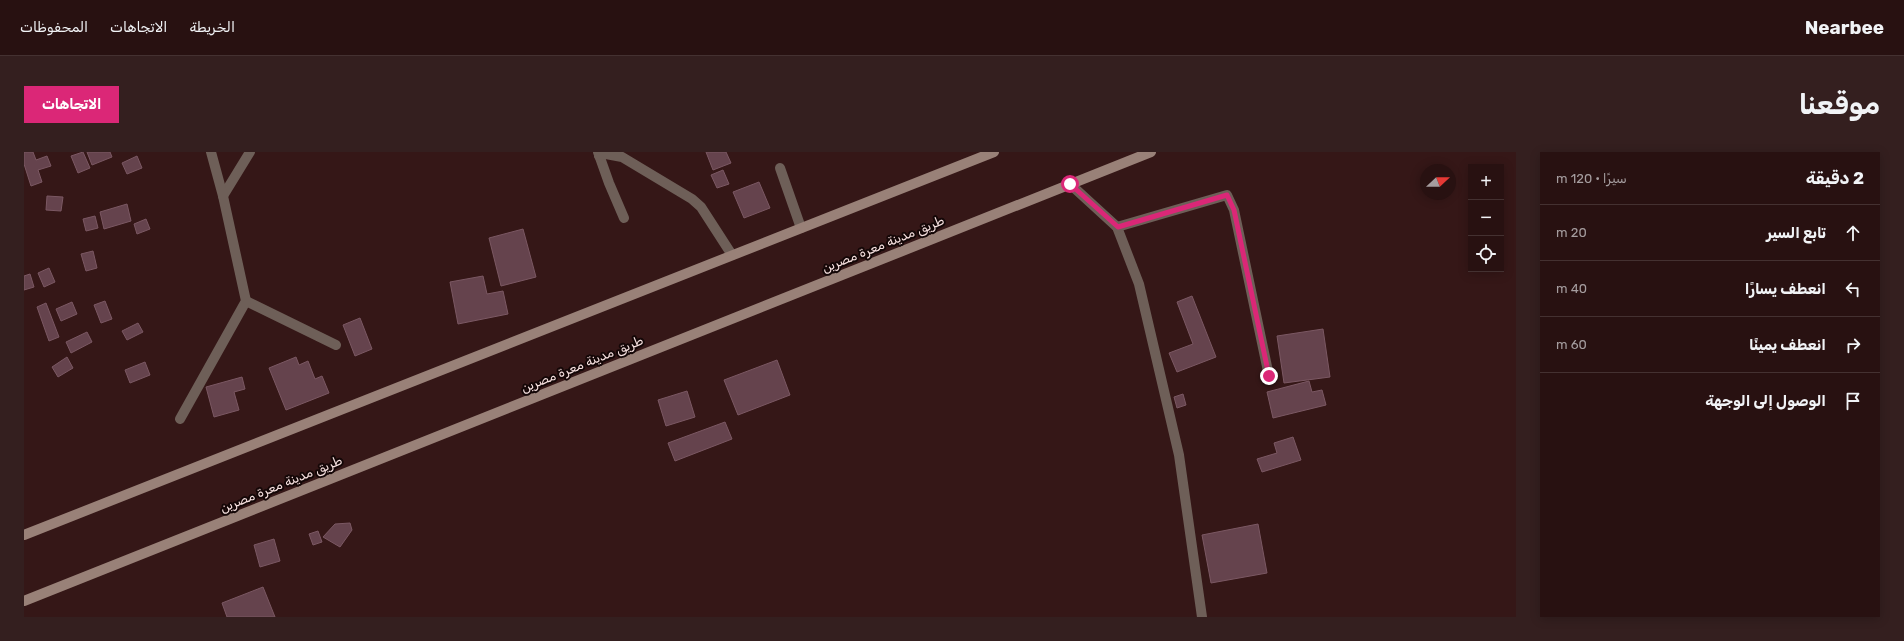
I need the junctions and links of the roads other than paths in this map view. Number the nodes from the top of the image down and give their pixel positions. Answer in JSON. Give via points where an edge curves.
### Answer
{"nodes":[{"id":1,"x":211,"y":152,"type":"edge"},
{"id":2,"x":250,"y":152,"type":"edge"},
{"id":3,"x":994,"y":152,"type":"edge"},
{"id":4,"x":1151,"y":152,"type":"edge"},
{"id":5,"x":598,"y":154,"type":"edge"},
{"id":6,"x":780,"y":168,"type":"dead end"},
{"id":7,"x":1070,"y":184,"type":"junction"},
{"id":8,"x":223,"y":196,"type":"junction"},
{"id":9,"x":624,"y":218,"type":"dead end"},
{"id":10,"x":1118,"y":227,"type":"junction"},
{"id":11,"x":801,"y":228,"type":"junction"},
{"id":12,"x":732,"y":255,"type":"junction"},
{"id":13,"x":246,"y":301,"type":"junction"},
{"id":14,"x":336,"y":345,"type":"dead end"},
{"id":15,"x":1269,"y":376,"type":"dead end"},
{"id":16,"x":180,"y":418,"type":"dead end"},
{"id":17,"x":24,"y":535,"type":"edge"},
{"id":18,"x":24,"y":601,"type":"edge"},
{"id":19,"x":1202,"y":617,"type":"edge"}],
"edges":[{"from":1,"to":8,"type":"street"},
{"from":2,"to":8,"type":"street"},
{"from":3,"to":11,"type":"main road"},
{"from":4,"to":7,"type":"main road","name":"طريق مدينة معرة مصرين"},
{"from":5,"to":9,"type":"street"},
{"from":5,"to":12,"type":"street","via":[[622,157],[692,199]]},
{"from":6,"to":11,"type":"street"},
{"from":7,"to":10,"type":"street"},
{"from":7,"to":18,"type":"main road","name":"طريق مدينة معرة مصرين"},
{"from":8,"to":13,"type":"street"},
{"from":10,"to":15,"type":"street","via":[[1227,195],[1234,210]]},
{"from":10,"to":19,"type":"street","via":[[1139,284],[1179,455]]},
{"from":11,"to":12,"type":"main road"},
{"from":12,"to":17,"type":"main road"},
{"from":13,"to":14,"type":"street"},
{"from":13,"to":16,"type":"street"}]}
